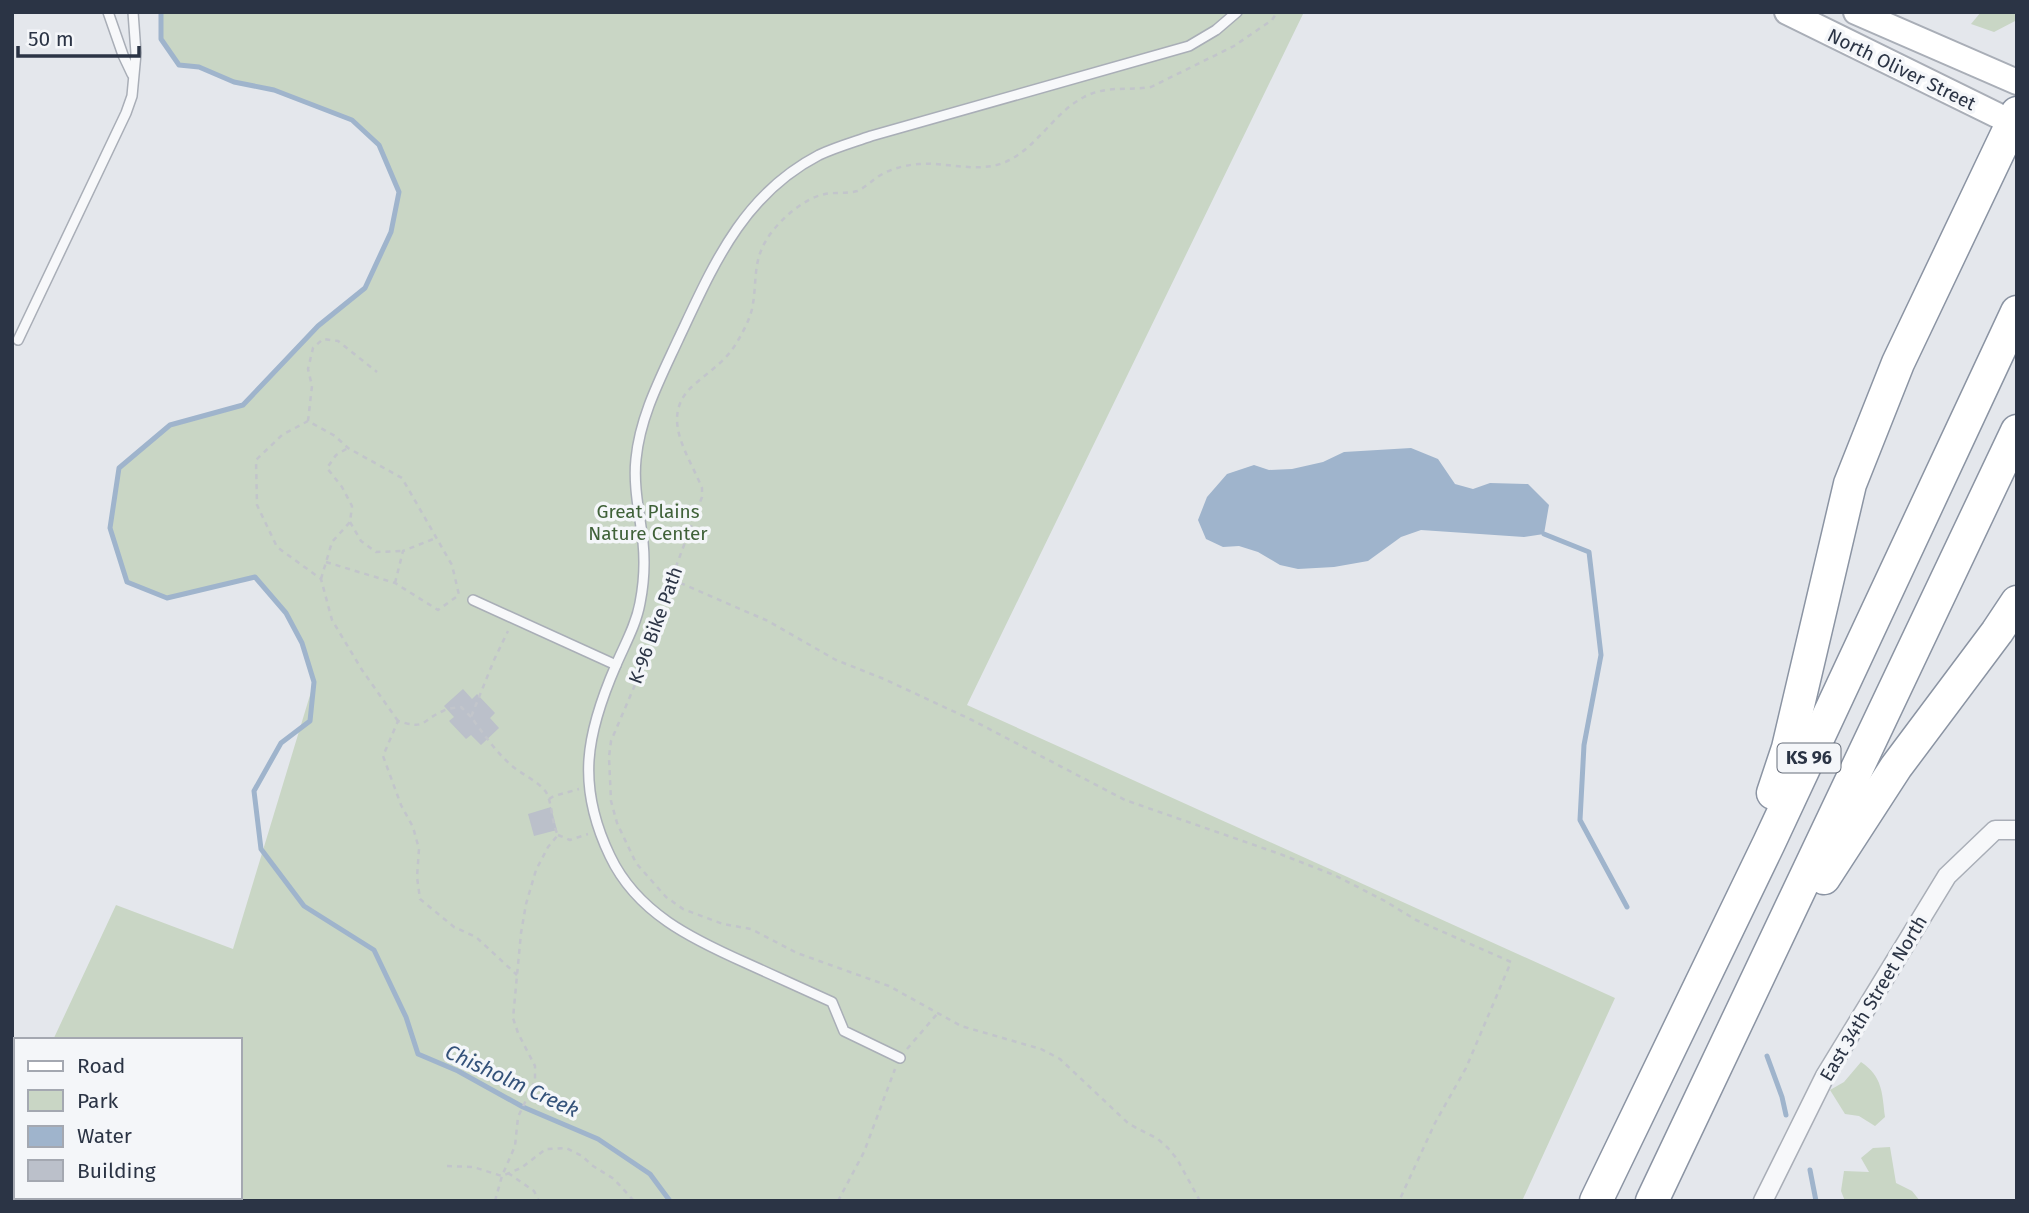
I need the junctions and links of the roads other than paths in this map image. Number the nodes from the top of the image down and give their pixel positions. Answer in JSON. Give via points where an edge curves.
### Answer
{"nodes":[{"id":1,"x":108,"y":12,"type":"edge"},
{"id":2,"x":133,"y":12,"type":"edge"},
{"id":3,"x":1237,"y":12,"type":"edge"},
{"id":4,"x":1787,"y":12,"type":"edge"},
{"id":5,"x":1856,"y":12,"type":"edge"},
{"id":6,"x":133,"y":75,"type":"junction"},
{"id":7,"x":2017,"y":82,"type":"edge"},
{"id":8,"x":2015,"y":120,"type":"edge"},
{"id":9,"x":2017,"y":312,"type":"edge"},
{"id":10,"x":18,"y":340,"type":"dead end"},
{"id":11,"x":2017,"y":431,"type":"edge"},
{"id":12,"x":473,"y":600,"type":"road end"},
{"id":13,"x":2017,"y":602,"type":"edge"},
{"id":14,"x":616,"y":665,"type":"junction"},
{"id":15,"x":2017,"y":830,"type":"edge"},
{"id":16,"x":1731,"y":920,"type":"junction"},
{"id":17,"x":1757,"y":982,"type":"junction"},
{"id":18,"x":900,"y":1058,"type":"road end"},
{"id":19,"x":1595,"y":1201,"type":"edge"},
{"id":20,"x":1652,"y":1201,"type":"edge"},
{"id":21,"x":1763,"y":1201,"type":"edge"}],
"edges":[{"from":1,"to":6,"type":"lane"},
{"from":2,"to":6,"type":"lane"},
{"from":3,"to":14,"type":"lane","via":[[1189,46],[841,146],[797,168],[762,197],[719,256],[651,397],[641,429],[636,485],[643,577],[632,629]]},
{"from":4,"to":8,"type":"main road","name":"North Oliver Street"},
{"from":5,"to":7,"type":"main road"},
{"from":6,"to":10,"type":"lane","via":[[126,113]]},
{"from":8,"to":16,"type":"highway","via":[[1898,363],[1850,484],[1788,748]]},
{"from":9,"to":16,"type":"highway","number":"KS 96"},
{"from":11,"to":17,"type":"highway","number":"KS 96"},
{"from":12,"to":14,"type":"lane"},
{"from":13,"to":17,"type":"highway","via":[[1896,767]]},
{"from":14,"to":18,"type":"lane","via":[[591,738],[589,786],[600,830],[626,882],[658,915],[695,940],[832,1002],[844,1031]]},
{"from":15,"to":21,"type":"street","name":"East 34th Street North","via":[[1995,830],[1947,876],[1825,1076]]},
{"from":16,"to":19,"type":"highway","number":"KS 96"},
{"from":17,"to":20,"type":"highway","number":"KS 96"}]}
